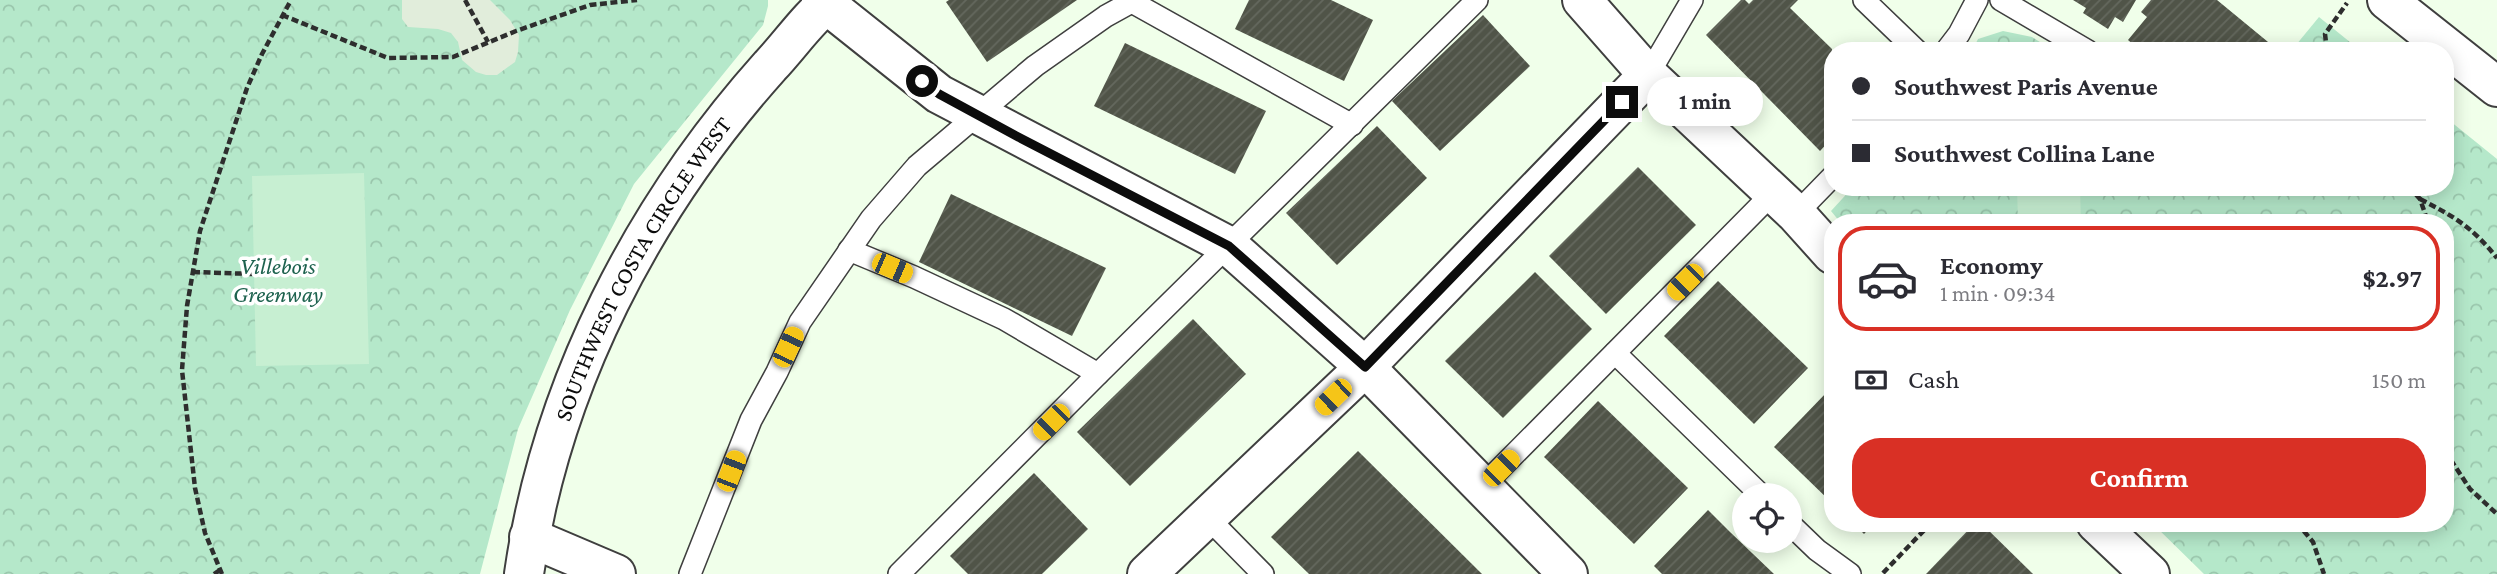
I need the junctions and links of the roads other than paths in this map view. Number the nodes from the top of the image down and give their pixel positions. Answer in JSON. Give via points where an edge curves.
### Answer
{"nodes":[{"id":1,"x":1477,"y":0,"type":"edge"},
{"id":2,"x":1582,"y":0,"type":"edge"},
{"id":3,"x":1692,"y":0,"type":"edge"},
{"id":4,"x":1864,"y":0,"type":"edge"},
{"id":5,"x":1977,"y":0,"type":"edge"},
{"id":6,"x":2001,"y":0,"type":"edge"},
{"id":7,"x":2386,"y":0,"type":"edge"},
{"id":8,"x":826,"y":1,"type":"edge"},
{"id":9,"x":1134,"y":1,"type":"edge"},
{"id":10,"x":1908,"y":42,"type":"edge"},
{"id":11,"x":1953,"y":42,"type":"edge"},
{"id":12,"x":2073,"y":42,"type":"edge"},
{"id":13,"x":2440,"y":42,"type":"edge"},
{"id":14,"x":2454,"y":53,"type":"edge"},
{"id":15,"x":1648,"y":75,"type":"junction"},
{"id":16,"x":2497,"y":87,"type":"edge"},
{"id":17,"x":979,"y":116,"type":"junction"},
{"id":18,"x":1352,"y":125,"type":"junction"},
{"id":19,"x":1824,"y":181,"type":"edge"},
{"id":20,"x":1785,"y":203,"type":"junction"},
{"id":21,"x":1824,"y":245,"type":"edge"},
{"id":22,"x":1229,"y":246,"type":"junction"},
{"id":23,"x":849,"y":250,"type":"junction"},
{"id":24,"x":1615,"y":353,"type":"junction"},
{"id":25,"x":1365,"y":367,"type":"junction"},
{"id":26,"x":1098,"y":374,"type":"junction"},
{"id":27,"x":1748,"y":483,"type":"edge"},
{"id":28,"x":1482,"y":487,"type":"junction"},
{"id":29,"x":1207,"y":517,"type":"junction"},
{"id":30,"x":2106,"y":532,"type":"edge"},
{"id":31,"x":1802,"y":536,"type":"edge"},
{"id":32,"x":527,"y":556,"type":"edge"},
{"id":33,"x":616,"y":574,"type":"edge"},
{"id":34,"x":690,"y":574,"type":"edge"},
{"id":35,"x":900,"y":574,"type":"edge"},
{"id":36,"x":1147,"y":574,"type":"edge"},
{"id":37,"x":1263,"y":574,"type":"edge"},
{"id":38,"x":1569,"y":574,"type":"edge"},
{"id":39,"x":1850,"y":574,"type":"edge"},
{"id":40,"x":2150,"y":574,"type":"edge"}],
"edges":[{"from":1,"to":18,"type":"lane"},
{"from":2,"to":15,"type":"street"},
{"from":3,"to":15,"type":"lane"},
{"from":4,"to":10,"type":"lane"},
{"from":5,"to":11,"type":"lane"},
{"from":6,"to":12,"type":"lane"},
{"from":7,"to":13,"type":"street"},
{"from":8,"to":17,"type":"street","via":[[939,94]]},
{"from":8,"to":32,"type":"street","name":"SOUTHWEST COSTA CIRCLE WEST","via":[[720,124],[666,201],[610,304],[579,366],[546,463]]},
{"from":9,"to":17,"type":"lane","via":[[1035,66]]},
{"from":9,"to":18,"type":"lane"},
{"from":14,"to":16,"type":"street"},
{"from":15,"to":20,"type":"street"},
{"from":15,"to":25,"type":"street"},
{"from":17,"to":22,"type":"street"},
{"from":17,"to":23,"type":"lane","via":[[917,166]]},
{"from":18,"to":22,"type":"lane"},
{"from":19,"to":20,"type":"lane"},
{"from":20,"to":21,"type":"street"},
{"from":20,"to":24,"type":"lane"},
{"from":22,"to":25,"type":"street"},
{"from":22,"to":26,"type":"lane"},
{"from":23,"to":26,"type":"lane","via":[[1004,319]]},
{"from":23,"to":34,"type":"lane","via":[[800,323],[751,419]]},
{"from":24,"to":27,"type":"lane"},
{"from":24,"to":28,"type":"lane"},
{"from":25,"to":28,"type":"street"},
{"from":25,"to":29,"type":"street"},
{"from":26,"to":35,"type":"lane"},
{"from":28,"to":38,"type":"street"},
{"from":29,"to":36,"type":"street"},
{"from":29,"to":37,"type":"lane"},
{"from":30,"to":40,"type":"street"},
{"from":31,"to":39,"type":"lane"},
{"from":32,"to":33,"type":"street"}]}
